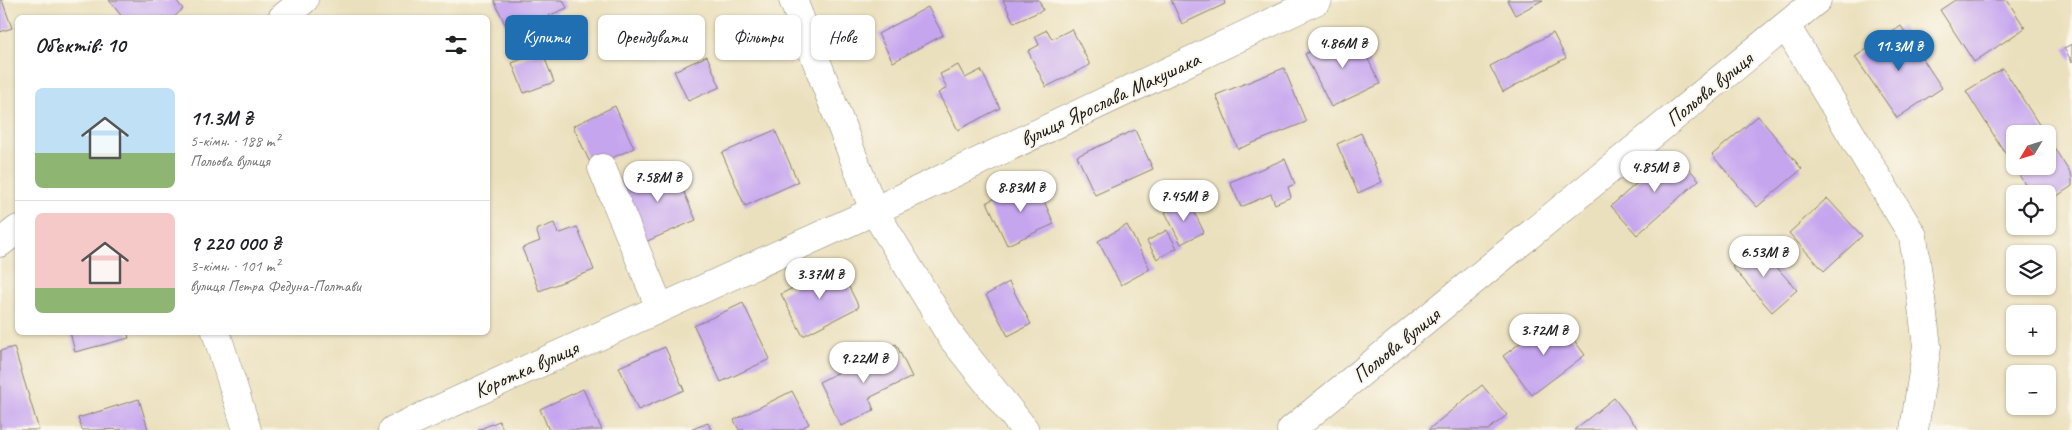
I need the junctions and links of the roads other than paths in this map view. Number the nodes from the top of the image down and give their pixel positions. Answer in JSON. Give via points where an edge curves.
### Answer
{"nodes":[{"id":1,"x":304,"y":0,"type":"edge"},
{"id":2,"x":793,"y":0,"type":"edge"},
{"id":3,"x":1318,"y":0,"type":"edge"},
{"id":4,"x":1817,"y":0,"type":"edge"},
{"id":5,"x":286,"y":15,"type":"edge"},
{"id":6,"x":1786,"y":26,"type":"junction"},
{"id":7,"x":602,"y":168,"type":"dead end"},
{"id":8,"x":874,"y":210,"type":"junction"},
{"id":9,"x":15,"y":231,"type":"edge"},
{"id":10,"x":0,"y":243,"type":"edge"},
{"id":11,"x":660,"y":308,"type":"junction"},
{"id":12,"x":217,"y":335,"type":"edge"},
{"id":13,"x":247,"y":430,"type":"edge"},
{"id":14,"x":393,"y":430,"type":"edge"},
{"id":15,"x":1025,"y":430,"type":"edge"},
{"id":16,"x":1291,"y":430,"type":"edge"},
{"id":17,"x":1914,"y":430,"type":"edge"}],
"edges":[{"from":1,"to":5,"type":"street"},
{"from":2,"to":8,"type":"street"},
{"from":3,"to":8,"type":"street","name":"вулиця Ярослава Макушака"},
{"from":4,"to":6,"type":"street","name":"Польова вулиця"},
{"from":6,"to":16,"type":"street","name":"Польова вулиця"},
{"from":6,"to":17,"type":"street","via":[[1913,236],[1927,346]]},
{"from":7,"to":11,"type":"street"},
{"from":8,"to":11,"type":"street","name":"Коротка вулиця"},
{"from":8,"to":15,"type":"street","via":[[952,338]]},
{"from":9,"to":10,"type":"street"},
{"from":11,"to":14,"type":"street","name":"Коротка вулиця"},
{"from":12,"to":13,"type":"street"}]}
